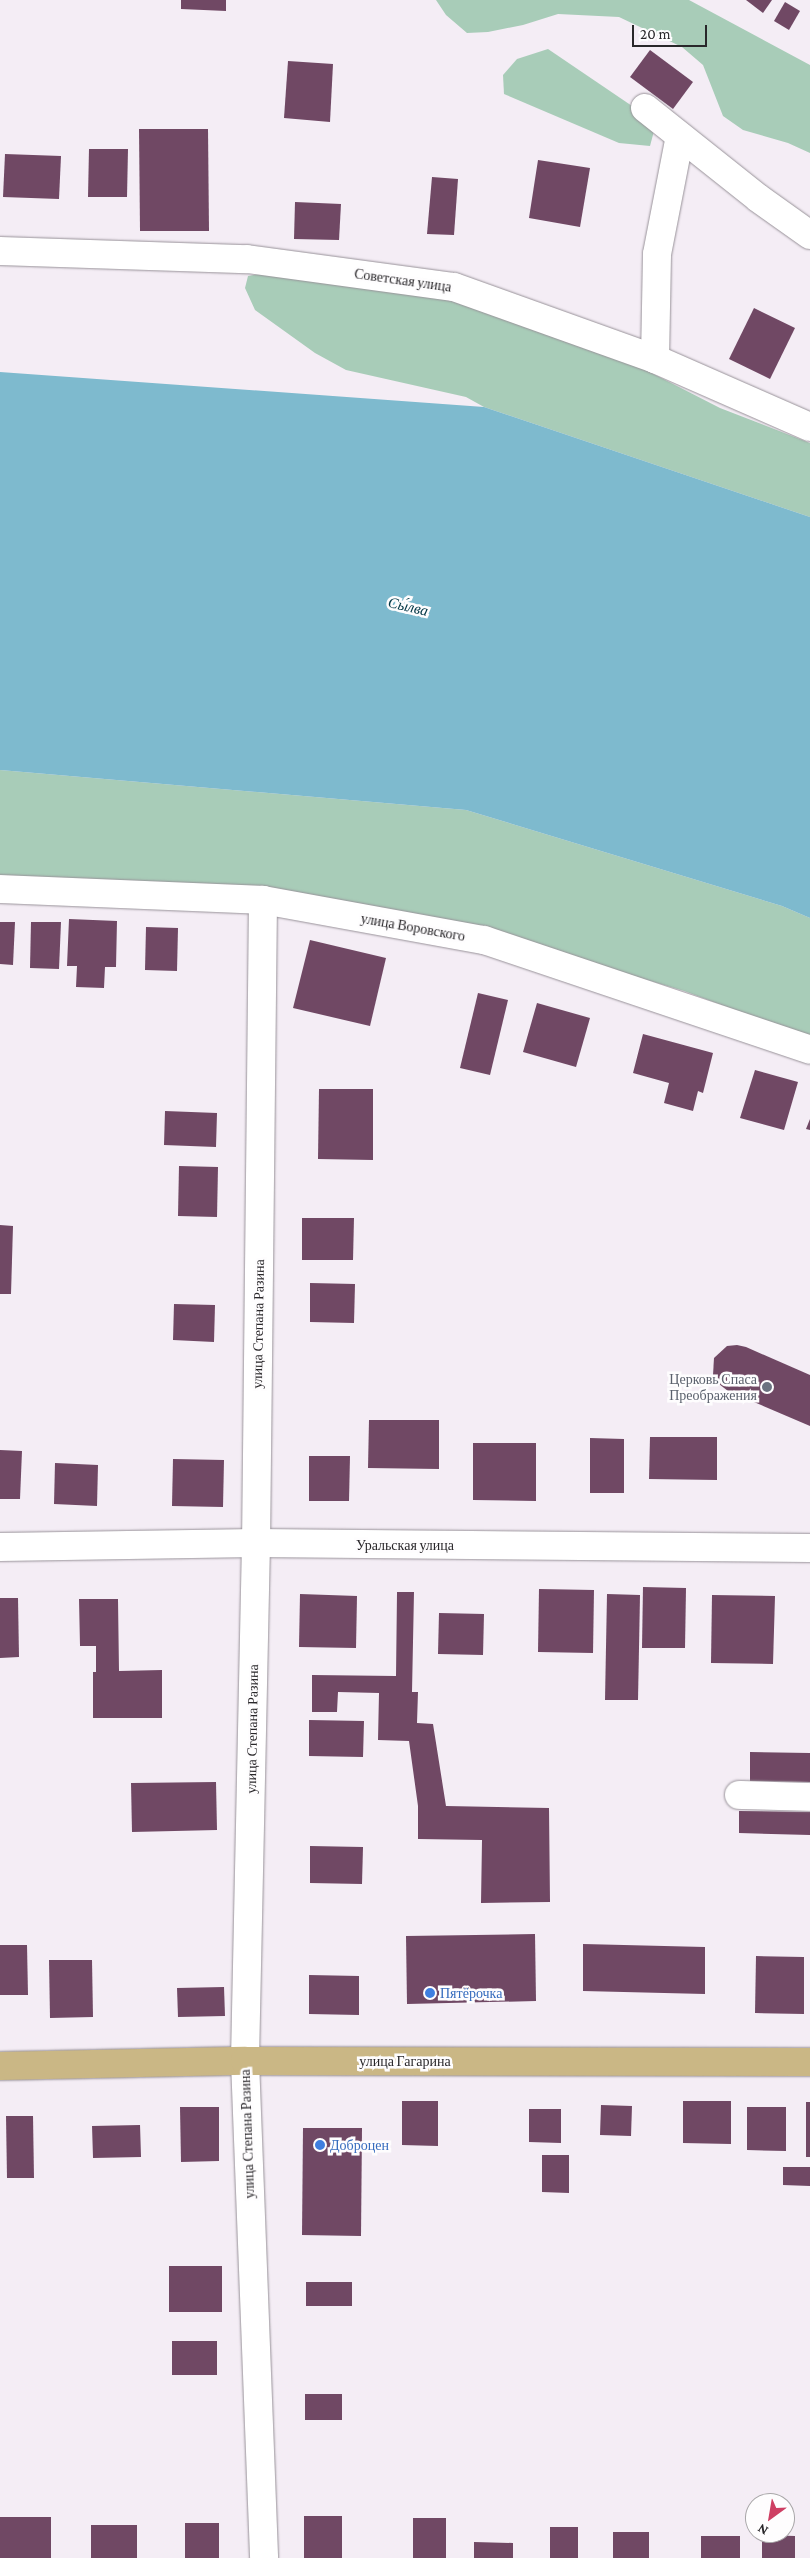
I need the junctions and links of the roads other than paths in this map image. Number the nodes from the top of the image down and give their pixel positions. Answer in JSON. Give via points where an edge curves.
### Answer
{"nodes":[{"id":1,"x":646,"y":108,"type":"dead end"},
{"id":2,"x":680,"y":136,"type":"junction"},
{"id":3,"x":810,"y":234,"type":"edge"},
{"id":4,"x":0,"y":251,"type":"edge"},
{"id":5,"x":655,"y":359,"type":"junction"},
{"id":6,"x":810,"y":427,"type":"edge"},
{"id":7,"x":0,"y":889,"type":"edge"},
{"id":8,"x":263,"y":900,"type":"junction"},
{"id":9,"x":810,"y":1050,"type":"edge"},
{"id":10,"x":256,"y":1544,"type":"junction"},
{"id":11,"x":0,"y":1547,"type":"edge"},
{"id":12,"x":810,"y":1548,"type":"edge"},
{"id":13,"x":739,"y":1795,"type":"dead end"},
{"id":14,"x":810,"y":1797,"type":"edge"},
{"id":15,"x":244,"y":2061,"type":"junction"},
{"id":16,"x":810,"y":2062,"type":"edge"},
{"id":17,"x":0,"y":2066,"type":"edge"},
{"id":18,"x":264,"y":2558,"type":"edge"}],
"edges":[{"from":1,"to":2,"type":"street"},
{"from":2,"to":3,"type":"street","via":[[758,198]]},
{"from":2,"to":5,"type":"street","via":[[657,254]]},
{"from":4,"to":5,"type":"street","name":"Советская улица","via":[[248,259],[454,287]]},
{"from":5,"to":6,"type":"street","name":"Советская улица"},
{"from":7,"to":8,"type":"street","name":"улица Воровского"},
{"from":8,"to":9,"type":"street","name":"улица Воровского","via":[[484,940]]},
{"from":8,"to":10,"type":"street","name":"улица Степана Разина"},
{"from":10,"to":11,"type":"street","name":"Уральская улица"},
{"from":10,"to":12,"type":"street","name":"Уральская улица"},
{"from":10,"to":15,"type":"street","name":"улица Степана Разина"},
{"from":13,"to":14,"type":"street"},
{"from":15,"to":16,"type":"main road","name":"улица Гагарина"},
{"from":15,"to":17,"type":"main road","name":"улица Гагарина"},
{"from":15,"to":18,"type":"street","name":"улица Степана Разина"}]}
